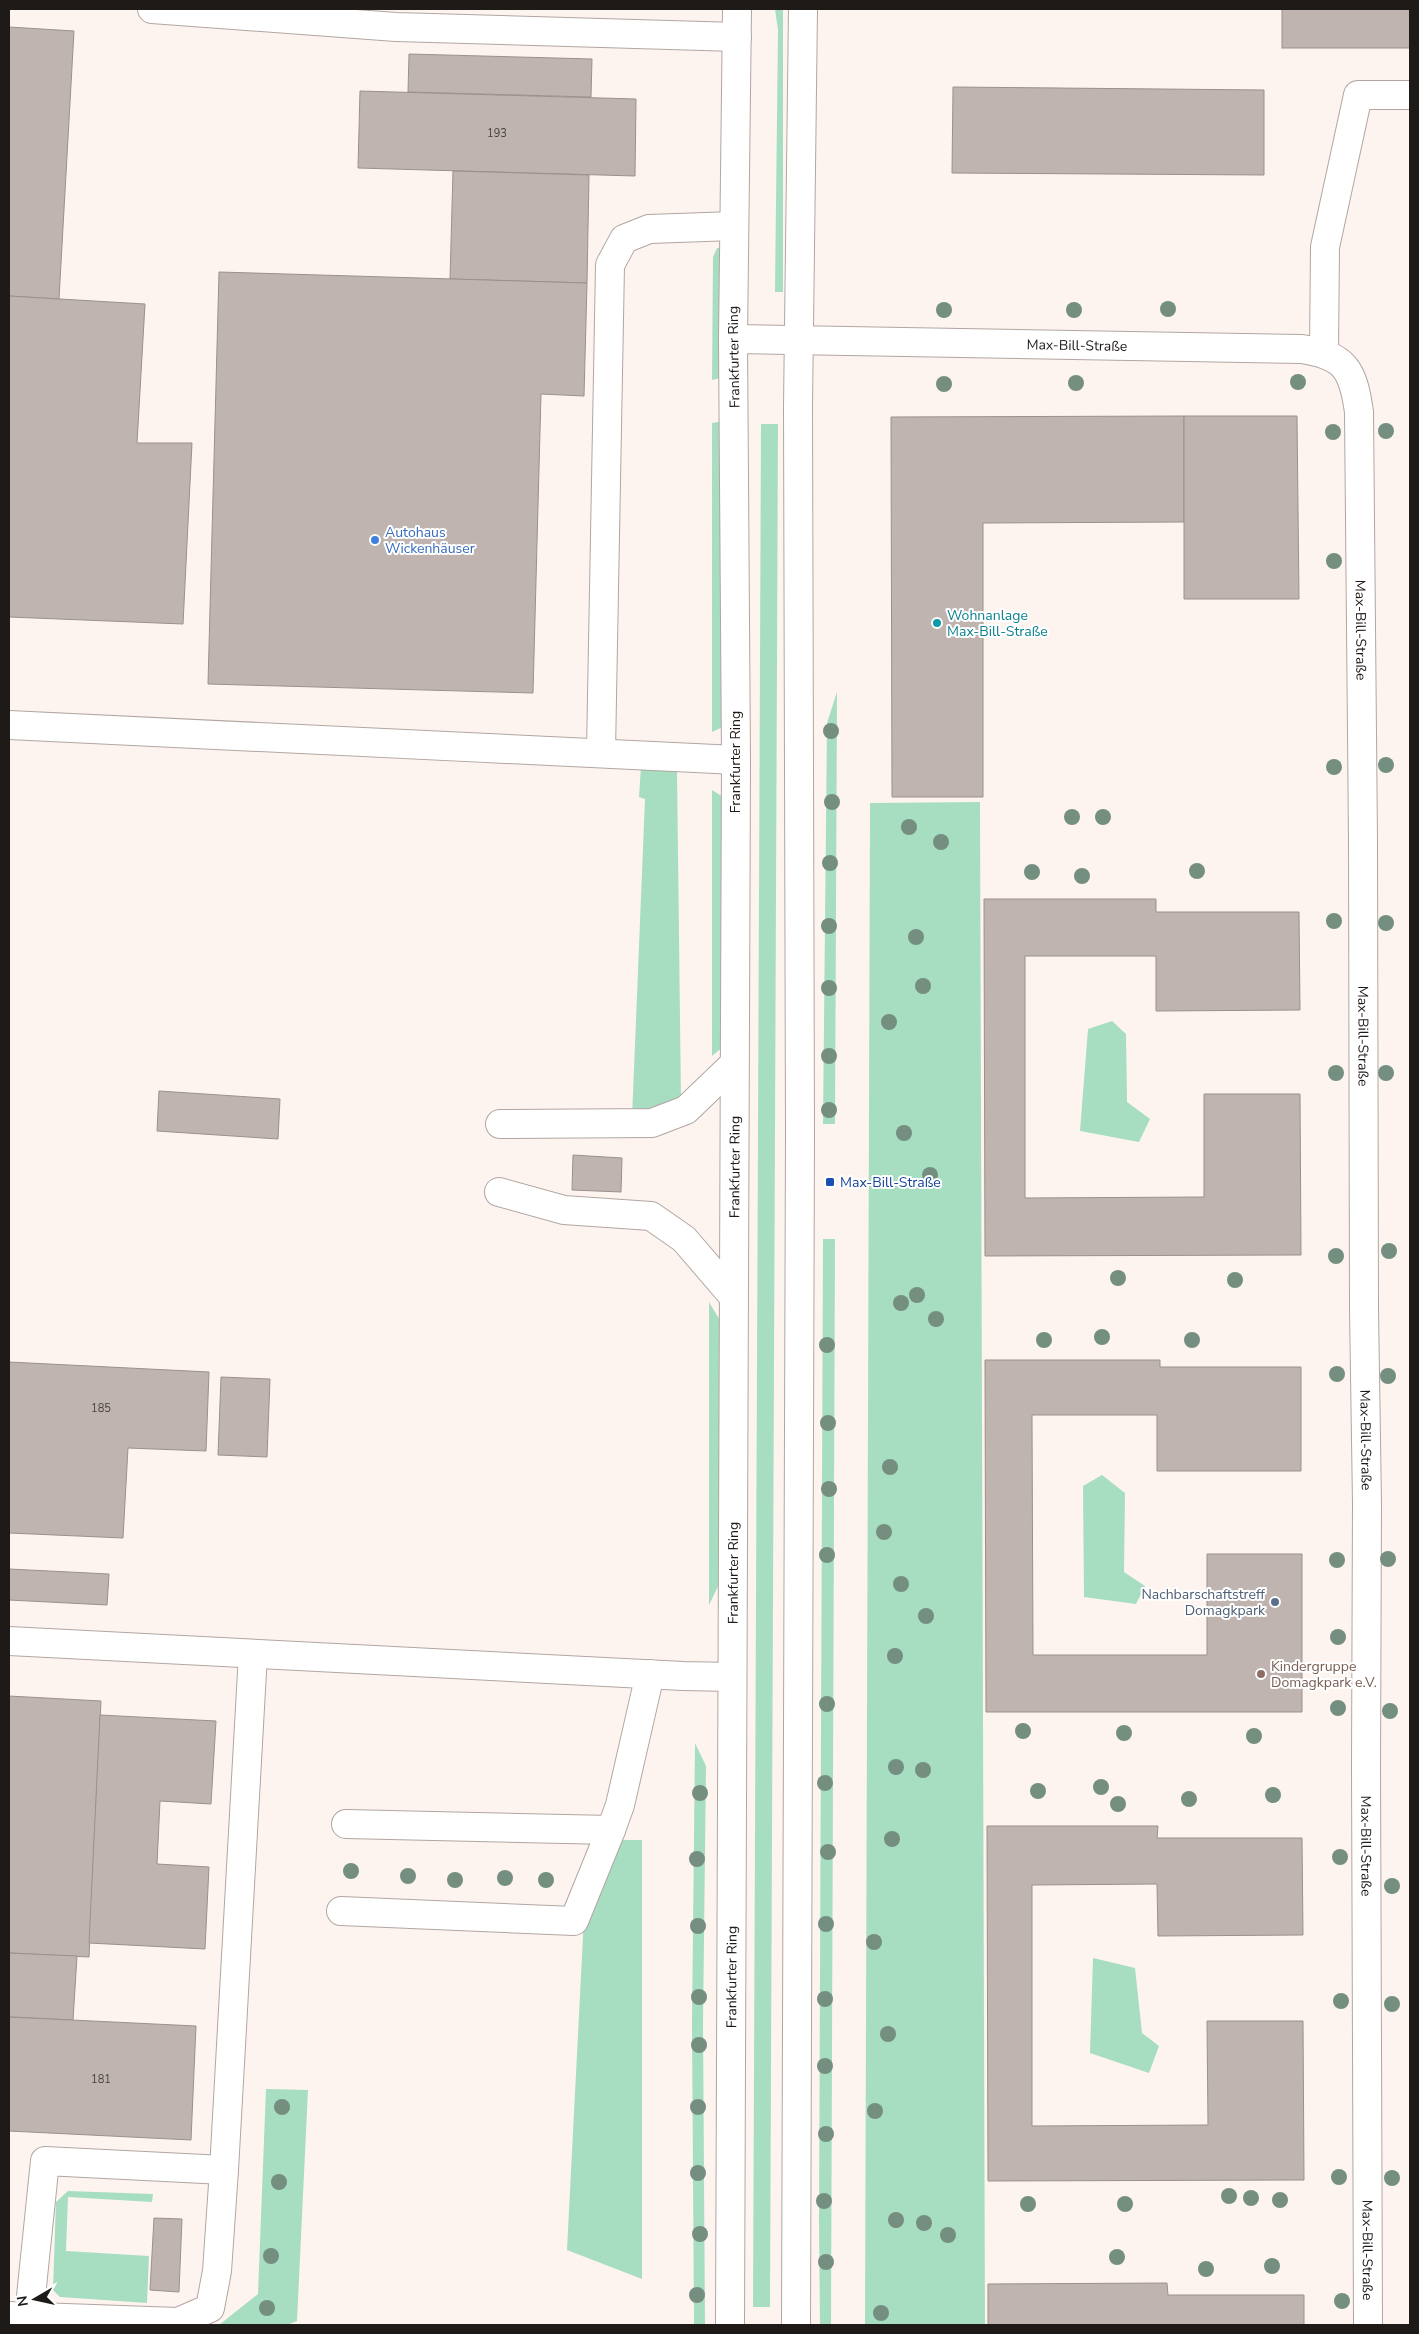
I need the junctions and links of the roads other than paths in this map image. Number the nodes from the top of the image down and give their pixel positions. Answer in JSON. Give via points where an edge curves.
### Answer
{"nodes":[{"id":1,"x":152,"y":9,"type":"edge"},
{"id":2,"x":737,"y":9,"type":"edge"},
{"id":3,"x":803,"y":9,"type":"edge"},
{"id":4,"x":737,"y":36,"type":"junction"},
{"id":5,"x":1410,"y":95,"type":"edge"},
{"id":6,"x":734,"y":226,"type":"junction"},
{"id":7,"x":733,"y":339,"type":"junction"},
{"id":8,"x":799,"y":341,"type":"junction"},
{"id":9,"x":1324,"y":353,"type":"junction"},
{"id":10,"x":9,"y":725,"type":"edge"},
{"id":11,"x":600,"y":752,"type":"junction"},
{"id":12,"x":736,"y":760,"type":"junction"},
{"id":13,"x":734,"y":1064,"type":"junction"},
{"id":14,"x":500,"y":1124,"type":"dead end"},
{"id":15,"x":499,"y":1192,"type":"dead end"},
{"id":16,"x":734,"y":1296,"type":"junction"},
{"id":17,"x":9,"y":1642,"type":"edge"},
{"id":18,"x":253,"y":1654,"type":"junction"},
{"id":19,"x":650,"y":1674,"type":"junction"},
{"id":20,"x":732,"y":1677,"type":"junction"},
{"id":21,"x":346,"y":1824,"type":"dead end"},
{"id":22,"x":611,"y":1830,"type":"junction"},
{"id":23,"x":341,"y":1912,"type":"dead end"},
{"id":24,"x":224,"y":2170,"type":"junction"},
{"id":25,"x":22,"y":2320,"type":"edge"},
{"id":26,"x":730,"y":2325,"type":"edge"},
{"id":27,"x":796,"y":2325,"type":"edge"},
{"id":28,"x":1368,"y":2325,"type":"edge"}],
"edges":[{"from":1,"to":4,"type":"main road","via":[[396,27]]},
{"from":2,"to":4,"type":"main road","name":"Frankfurter Ring"},
{"from":3,"to":8,"type":"main road"},
{"from":4,"to":6,"type":"main road","name":"Frankfurter Ring"},
{"from":5,"to":9,"type":"main road","via":[[1358,95],[1324,247]]},
{"from":6,"to":7,"type":"main road","name":"Frankfurter Ring"},
{"from":6,"to":11,"type":"main road","via":[[650,229],[624,240],[610,265]]},
{"from":7,"to":8,"type":"main road","name":"Max-Bill-Straße"},
{"from":7,"to":12,"type":"main road","name":"Frankfurter Ring"},
{"from":8,"to":9,"type":"main road","name":"Max-Bill-Straße","via":[[1302,349]]},
{"from":8,"to":27,"type":"main road"},
{"from":9,"to":28,"type":"main road","name":"Max-Bill-Straße","via":[[1344,364],[1356,388],[1359,412],[1367,1504]]},
{"from":10,"to":11,"type":"main road"},
{"from":11,"to":12,"type":"main road"},
{"from":12,"to":13,"type":"main road","name":"Frankfurter Ring"},
{"from":13,"to":14,"type":"main road","via":[[686,1110],[652,1123]]},
{"from":13,"to":16,"type":"main road","name":"Frankfurter Ring"},
{"from":15,"to":16,"type":"main road","via":[[564,1210],[651,1216],[684,1239]]},
{"from":16,"to":20,"type":"main road","name":"Frankfurter Ring"},
{"from":17,"to":18,"type":"main road"},
{"from":18,"to":19,"type":"main road"},
{"from":18,"to":24,"type":"main road"},
{"from":19,"to":20,"type":"main road"},
{"from":19,"to":22,"type":"main road","via":[[620,1805]]},
{"from":20,"to":26,"type":"main road","name":"Frankfurter Ring"},
{"from":21,"to":22,"type":"main road"},
{"from":22,"to":23,"type":"main road","via":[[574,1921]]},
{"from":24,"to":25,"type":"main road","via":[[217,2271],[210,2308],[178,2322]]},
{"from":24,"to":25,"type":"main road","via":[[45,2161]]}]}
